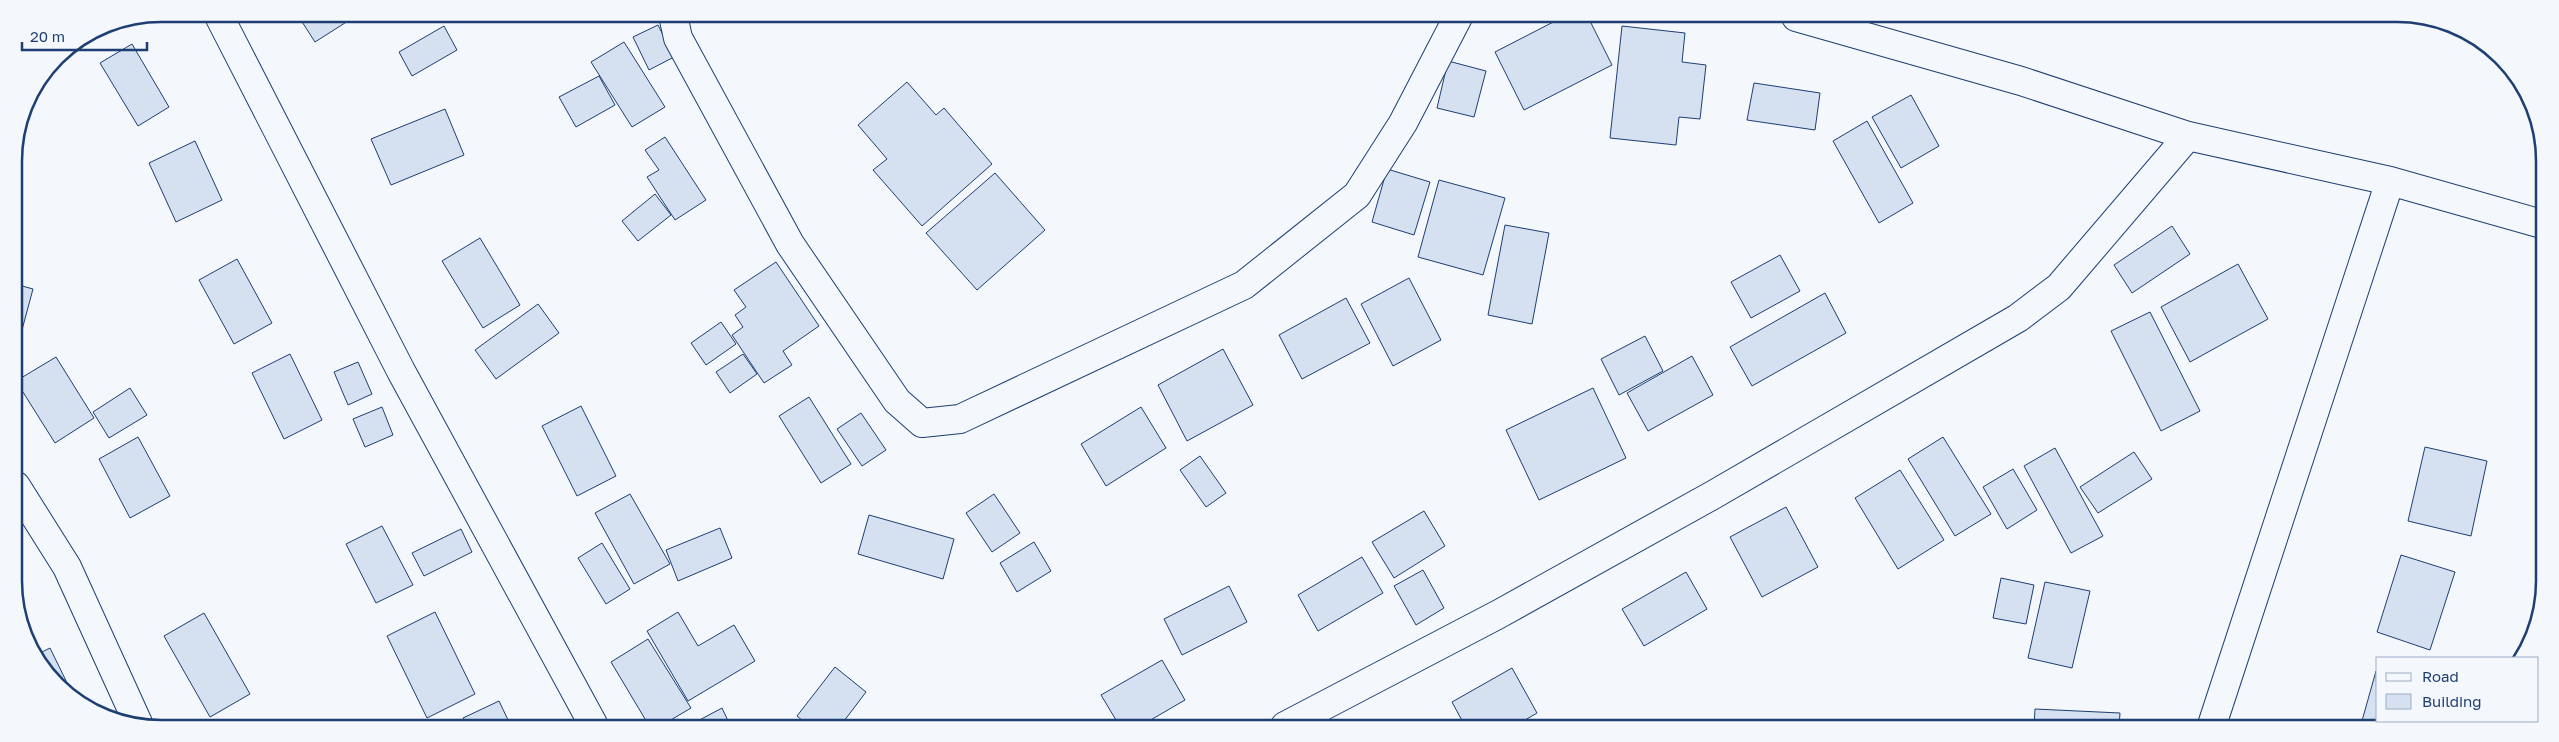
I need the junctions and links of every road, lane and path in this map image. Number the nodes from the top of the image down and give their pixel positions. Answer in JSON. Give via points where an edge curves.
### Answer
{"nodes":[{"id":1,"x":222,"y":22,"type":"edge"},
{"id":2,"x":675,"y":22,"type":"edge"},
{"id":3,"x":1455,"y":22,"type":"edge"},
{"id":4,"x":1814,"y":22,"type":"edge"},
{"id":5,"x":2188,"y":136,"type":"junction"},
{"id":6,"x":2390,"y":181,"type":"junction"},
{"id":7,"x":2536,"y":222,"type":"edge"},
{"id":8,"x":22,"y":496,"type":"edge"},
{"id":9,"x":135,"y":716,"type":"edge"},
{"id":10,"x":1297,"y":719,"type":"edge"},
{"id":11,"x":2214,"y":719,"type":"edge"},
{"id":12,"x":592,"y":720,"type":"edge"}],
"edges":[{"from":1,"to":12,"type":"street","via":[[401,371]]},
{"from":2,"to":3,"type":"street","via":[[678,38],[790,244],[897,401],[922,424],[960,420],[1244,285],[1357,195],[1403,122]]},
{"from":4,"to":5,"type":"street","via":[[2021,81]]},
{"from":5,"to":6,"type":"street"},
{"from":5,"to":10,"type":"street","via":[[2059,287],[2018,318],[1705,500],[1499,614]]},
{"from":6,"to":7,"type":"street"},
{"from":6,"to":11,"type":"street"},
{"from":8,"to":9,"type":"street","via":[[66,567]]}]}
